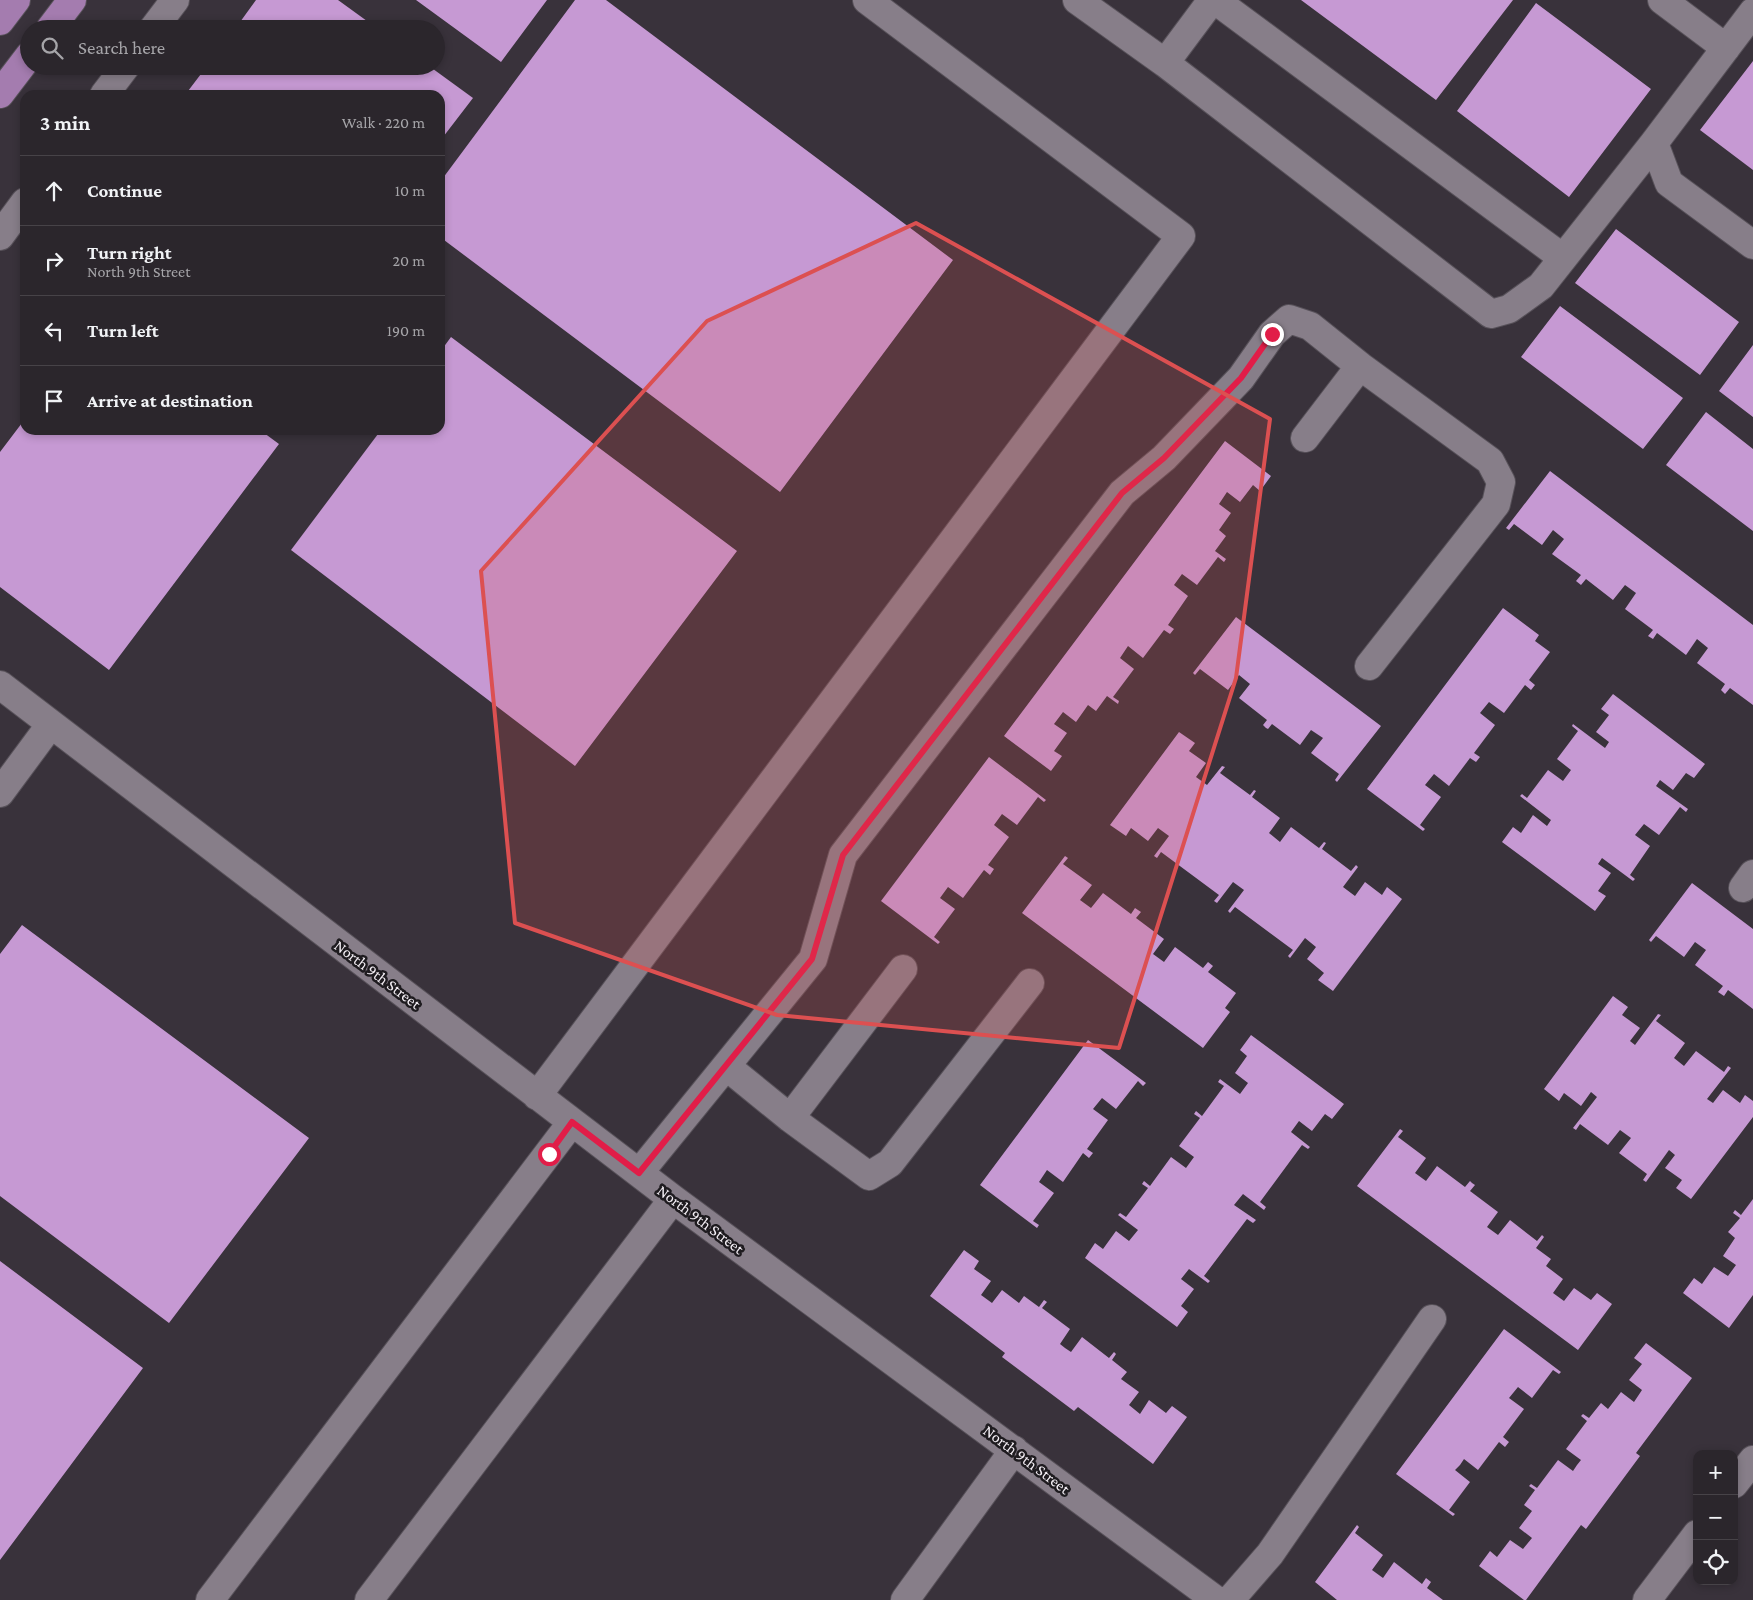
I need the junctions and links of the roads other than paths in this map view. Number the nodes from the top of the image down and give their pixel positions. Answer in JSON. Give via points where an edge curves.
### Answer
{"nodes":[{"id":1,"x":16,"y":0,"type":"edge"},
{"id":2,"x":72,"y":0,"type":"edge"},
{"id":3,"x":175,"y":0,"type":"edge"},
{"id":4,"x":867,"y":0,"type":"edge"},
{"id":5,"x":1077,"y":0,"type":"edge"},
{"id":6,"x":1214,"y":0,"type":"edge"},
{"id":7,"x":1662,"y":0,"type":"edge"},
{"id":8,"x":1753,"y":12,"type":"edge"},
{"id":9,"x":57,"y":20,"type":"edge"},
{"id":10,"x":160,"y":20,"type":"edge"},
{"id":11,"x":0,"y":21,"type":"edge"},
{"id":12,"x":1726,"y":48,"type":"junction"},
{"id":13,"x":1165,"y":63,"type":"junction"},
{"id":14,"x":20,"y":68,"type":"edge"},
{"id":15,"x":119,"y":75,"type":"edge"},
{"id":16,"x":108,"y":90,"type":"edge"},
{"id":17,"x":0,"y":94,"type":"edge"},
{"id":18,"x":1654,"y":143,"type":"junction"},
{"id":19,"x":20,"y":209,"type":"edge"},
{"id":20,"x":0,"y":236,"type":"edge"},
{"id":21,"x":1753,"y":245,"type":"edge"},
{"id":22,"x":1563,"y":258,"type":"junction"},
{"id":23,"x":1360,"y":366,"type":"junction"},
{"id":24,"x":1305,"y":438,"type":"dead end"},
{"id":25,"x":1369,"y":666,"type":"dead end"},
{"id":26,"x":0,"y":685,"type":"edge"},
{"id":27,"x":51,"y":724,"type":"junction"},
{"id":28,"x":0,"y":793,"type":"edge"},
{"id":29,"x":902,"y":970,"type":"dead end"},
{"id":30,"x":1030,"y":983,"type":"dead end"},
{"id":31,"x":726,"y":1066,"type":"junction"},
{"id":32,"x":537,"y":1096,"type":"junction"},
{"id":33,"x":790,"y":1118,"type":"junction"},
{"id":34,"x":572,"y":1122,"type":"junction"},
{"id":35,"x":639,"y":1173,"type":"junction"},
{"id":36,"x":673,"y":1199,"type":"junction"},
{"id":37,"x":1432,"y":1319,"type":"dead end"},
{"id":38,"x":1014,"y":1450,"type":"junction"},
{"id":39,"x":1753,"y":1460,"type":"edge"},
{"id":40,"x":1738,"y":1479,"type":"edge"},
{"id":41,"x":1693,"y":1539,"type":"edge"},
{"id":42,"x":210,"y":1600,"type":"edge"},
{"id":43,"x":369,"y":1600,"type":"edge"},
{"id":44,"x":905,"y":1600,"type":"edge"},
{"id":45,"x":1216,"y":1600,"type":"edge"},
{"id":46,"x":1230,"y":1600,"type":"edge"},
{"id":47,"x":1647,"y":1600,"type":"edge"}],
"edges":[{"from":1,"to":11,"type":"main road"},
{"from":2,"to":9,"type":"main road"},
{"from":3,"to":10,"type":"street"},
{"from":4,"to":32,"type":"street","via":[[1181,236]]},
{"from":5,"to":13,"type":"street"},
{"from":6,"to":13,"type":"street"},
{"from":6,"to":22,"type":"street"},
{"from":7,"to":12,"type":"street"},
{"from":8,"to":12,"type":"street"},
{"from":12,"to":18,"type":"street"},
{"from":13,"to":22,"type":"street","via":[[1491,314],[1509,309],[1541,286]]},
{"from":14,"to":17,"type":"main road"},
{"from":15,"to":16,"type":"street"},
{"from":18,"to":21,"type":"street","via":[[1669,183]]},
{"from":18,"to":22,"type":"street"},
{"from":19,"to":20,"type":"street"},
{"from":23,"to":24,"type":"street"},
{"from":23,"to":25,"type":"street","via":[[1490,461],[1500,482],[1496,504]]},
{"from":23,"to":31,"type":"street","via":[[1310,326],[1289,319],[1272,334],[1241,378],[1164,458],[1122,493],[843,855],[812,959]]},
{"from":26,"to":27,"type":"street","name":"North 9th Street"},
{"from":27,"to":28,"type":"street"},
{"from":27,"to":32,"type":"street","name":"North 9th Street"},
{"from":29,"to":33,"type":"street"},
{"from":30,"to":33,"type":"street","via":[[890,1163],[869,1176]]},
{"from":31,"to":33,"type":"street"},
{"from":31,"to":35,"type":"street"},
{"from":32,"to":34,"type":"street","name":"North 9th Street"},
{"from":34,"to":35,"type":"street","name":"North 9th Street"},
{"from":34,"to":42,"type":"street"},
{"from":35,"to":36,"type":"street","name":"North 9th Street"},
{"from":36,"to":38,"type":"street","name":"North 9th Street"},
{"from":36,"to":43,"type":"street"},
{"from":37,"to":46,"type":"street","via":[[1270,1554]]},
{"from":38,"to":44,"type":"street"},
{"from":38,"to":45,"type":"street","name":"North 9th Street"},
{"from":39,"to":40,"type":"street"},
{"from":41,"to":47,"type":"street"}]}
